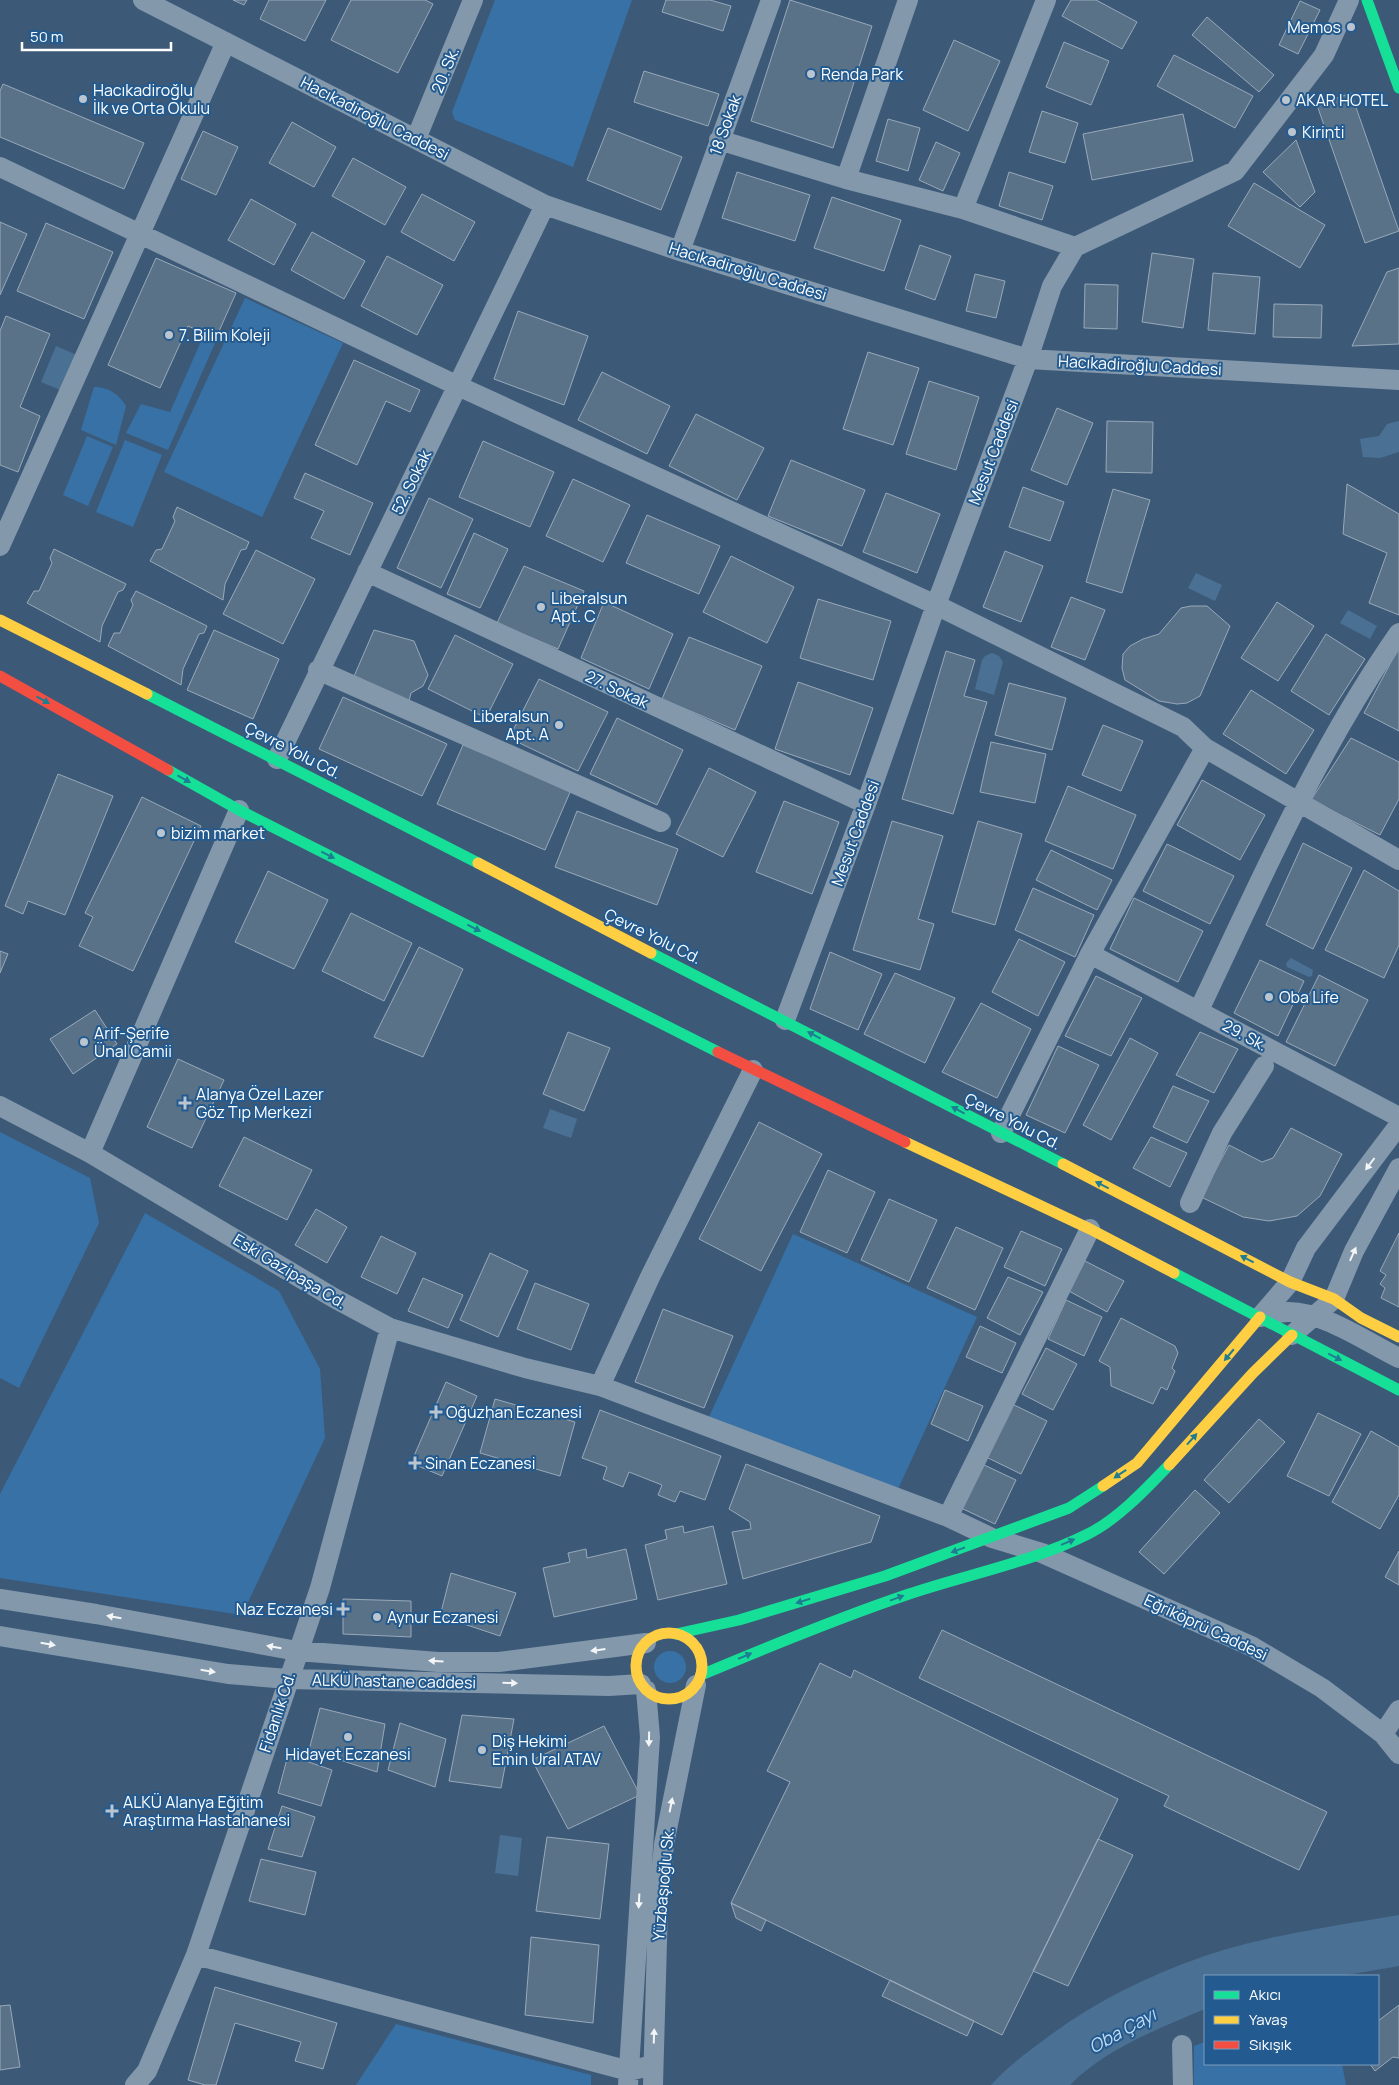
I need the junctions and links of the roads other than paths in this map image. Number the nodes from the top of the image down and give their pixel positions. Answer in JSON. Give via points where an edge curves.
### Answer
{"nodes":[{"id":1,"x":143,"y":0,"type":"edge"},
{"id":2,"x":473,"y":0,"type":"edge"},
{"id":3,"x":771,"y":0,"type":"edge"},
{"id":4,"x":908,"y":0,"type":"edge"},
{"id":5,"x":1046,"y":0,"type":"edge"},
{"id":6,"x":1349,"y":0,"type":"edge"},
{"id":7,"x":1367,"y":0,"type":"edge"},
{"id":8,"x":226,"y":42,"type":"junction"},
{"id":9,"x":1399,"y":88,"type":"edge"},
{"id":10,"x":416,"y":139,"type":"junction"},
{"id":11,"x":719,"y":140,"type":"junction"},
{"id":12,"x":0,"y":167,"type":"edge"},
{"id":13,"x":846,"y":179,"type":"junction"},
{"id":14,"x":544,"y":205,"type":"junction"},
{"id":15,"x":963,"y":209,"type":"junction"},
{"id":16,"x":142,"y":233,"type":"junction"},
{"id":17,"x":1075,"y":248,"type":"junction"},
{"id":18,"x":680,"y":251,"type":"junction"},
{"id":19,"x":1028,"y":358,"type":"junction"},
{"id":20,"x":1399,"y":380,"type":"edge"},
{"id":21,"x":458,"y":386,"type":"junction"},
{"id":22,"x":0,"y":546,"type":"edge"},
{"id":23,"x":367,"y":572,"type":"junction"},
{"id":24,"x":936,"y":605,"type":"junction"},
{"id":25,"x":0,"y":620,"type":"edge"},
{"id":26,"x":1399,"y":633,"type":"edge"},
{"id":27,"x":318,"y":670,"type":"junction"},
{"id":28,"x":0,"y":676,"type":"edge"},
{"id":29,"x":1205,"y":748,"type":"junction"},
{"id":30,"x":277,"y":759,"type":"junction"},
{"id":31,"x":1297,"y":803,"type":"junction"},
{"id":32,"x":866,"y":804,"type":"junction"},
{"id":33,"x":239,"y":810,"type":"junction"},
{"id":34,"x":661,"y":822,"type":"dead end"},
{"id":35,"x":1399,"y":860,"type":"edge"},
{"id":36,"x":1090,"y":954,"type":"junction"},
{"id":37,"x":1199,"y":1010,"type":"junction"},
{"id":38,"x":785,"y":1020,"type":"junction"},
{"id":39,"x":1264,"y":1066,"type":"dead end"},
{"id":40,"x":753,"y":1070,"type":"junction"},
{"id":41,"x":0,"y":1106,"type":"edge"},
{"id":42,"x":1399,"y":1118,"type":"edge"},
{"id":43,"x":1399,"y":1125,"type":"edge"},
{"id":44,"x":1001,"y":1133,"type":"junction"},
{"id":45,"x":90,"y":1153,"type":"junction"},
{"id":46,"x":1399,"y":1168,"type":"edge"},
{"id":47,"x":1190,"y":1203,"type":"dead end"},
{"id":48,"x":1090,"y":1229,"type":"junction"},
{"id":49,"x":1290,"y":1282,"type":"junction"},
{"id":50,"x":1334,"y":1299,"type":"junction"},
{"id":51,"x":1314,"y":1316,"type":"junction"},
{"id":52,"x":1260,"y":1317,"type":"junction"},
{"id":53,"x":390,"y":1328,"type":"junction"},
{"id":54,"x":1292,"y":1335,"type":"junction"},
{"id":55,"x":1399,"y":1337,"type":"edge"},
{"id":56,"x":1399,"y":1358,"type":"edge"},
{"id":57,"x":600,"y":1386,"type":"junction"},
{"id":58,"x":1399,"y":1390,"type":"edge"},
{"id":59,"x":948,"y":1516,"type":"junction"},
{"id":60,"x":992,"y":1538,"type":"junction"},
{"id":61,"x":1042,"y":1553,"type":"junction"},
{"id":62,"x":0,"y":1599,"type":"edge"},
{"id":63,"x":676,"y":1634,"type":"junction"},
{"id":64,"x":0,"y":1636,"type":"edge"},
{"id":65,"x":646,"y":1643,"type":"junction"},
{"id":66,"x":297,"y":1651,"type":"junction"},
{"id":67,"x":288,"y":1679,"type":"junction"},
{"id":68,"x":698,"y":1680,"type":"junction"},
{"id":69,"x":644,"y":1687,"type":"junction"},
{"id":70,"x":1399,"y":1710,"type":"edge"},
{"id":71,"x":1383,"y":1734,"type":"junction"},
{"id":72,"x":1399,"y":1754,"type":"edge"},
{"id":73,"x":196,"y":1955,"type":"junction"},
{"id":74,"x":1182,"y":2045,"type":"dead end"},
{"id":75,"x":653,"y":2075,"type":"edge"},
{"id":76,"x":628,"y":2078,"type":"edge"},
{"id":77,"x":135,"y":2085,"type":"edge"},
{"id":78,"x":1183,"y":2085,"type":"edge"}],
"edges":[{"from":1,"to":8,"type":"street","name":"Hacıkadiroğlu Caddesi"},
{"from":2,"to":10,"type":"street","name":"20. Sk."},
{"from":3,"to":11,"type":"street","name":"18 Sokak"},
{"from":4,"to":13,"type":"street"},
{"from":5,"to":15,"type":"street"},
{"from":6,"to":17,"type":"street","via":[[1324,55],[1234,171]]},
{"from":7,"to":9,"type":"main road"},
{"from":8,"to":10,"type":"street","name":"Hacıkadiroğlu Caddesi"},
{"from":8,"to":16,"type":"street"},
{"from":10,"to":14,"type":"street","name":"Hacıkadiroğlu Caddesi"},
{"from":11,"to":13,"type":"street"},
{"from":11,"to":18,"type":"street","name":"18 Sokak"},
{"from":12,"to":16,"type":"street"},
{"from":13,"to":15,"type":"street"},
{"from":14,"to":18,"type":"street","name":"Hacıkadiroğlu Caddesi"},
{"from":14,"to":21,"type":"street","name":"52. Sokak"},
{"from":15,"to":17,"type":"street"},
{"from":16,"to":21,"type":"street"},
{"from":16,"to":22,"type":"street"},
{"from":17,"to":19,"type":"street","name":"Mesut Caddesi","via":[[1052,286]]},
{"from":18,"to":19,"type":"street","name":"Hacıkadiroğlu Caddesi"},
{"from":19,"to":20,"type":"street","name":"Hacıkadiroğlu Caddesi"},
{"from":19,"to":24,"type":"street","name":"Mesut Caddesi"},
{"from":21,"to":23,"type":"street","name":"52. Sokak"},
{"from":21,"to":24,"type":"street"},
{"from":23,"to":27,"type":"street","name":"52. Sokak"},
{"from":23,"to":32,"type":"street","name":"27. Sokak"},
{"from":24,"to":29,"type":"street","via":[[1184,727]]},
{"from":24,"to":32,"type":"street","name":"Mesut Caddesi"},
{"from":25,"to":30,"type":"main road","name":"Çevre Yolu Cd."},
{"from":26,"to":31,"type":"street"},
{"from":27,"to":30,"type":"street","name":"52. Sokak"},
{"from":27,"to":34,"type":"street"},
{"from":28,"to":33,"type":"main road","one_way":true},
{"from":29,"to":31,"type":"street"},
{"from":29,"to":36,"type":"street"},
{"from":30,"to":38,"type":"main road","name":"Çevre Yolu Cd.","via":[[544,899]]},
{"from":31,"to":35,"type":"street"},
{"from":31,"to":37,"type":"street"},
{"from":32,"to":38,"type":"street","name":"Mesut Caddesi"},
{"from":33,"to":40,"type":"main road","one_way":true},
{"from":33,"to":45,"type":"street"},
{"from":36,"to":37,"type":"street","name":"29. Sk."},
{"from":36,"to":44,"type":"street"},
{"from":37,"to":42,"type":"street","name":"29. Sk."},
{"from":44,"to":38,"type":"main road","name":"Çevre Yolu Cd.","one_way":true},
{"from":39,"to":47,"type":"street","via":[[1222,1133]]},
{"from":40,"to":48,"type":"main road"},
{"from":40,"to":57,"type":"street"},
{"from":41,"to":45,"type":"street","name":"Eski Gazipaşa Cd."},
{"from":43,"to":49,"type":"street","one_way":true,"via":[[1306,1248]]},
{"from":49,"to":44,"type":"main road","name":"Çevre Yolu Cd.","one_way":true},
{"from":45,"to":53,"type":"street","name":"Eski Gazipaşa Cd."},
{"from":50,"to":46,"type":"street","one_way":true,"via":[[1354,1251]]},
{"from":48,"to":52,"type":"main road"},
{"from":48,"to":59,"type":"street"},
{"from":49,"to":50,"type":"main road","name":"Çevre Yolu Cd."},
{"from":49,"to":51,"type":"street"},
{"from":49,"to":52,"type":"street"},
{"from":50,"to":51,"type":"street"},
{"from":50,"to":55,"type":"main road","name":"Çevre Yolu Cd.","via":[[1360,1318]]},
{"from":51,"to":52,"type":"street","via":[[1287,1312]]},
{"from":51,"to":54,"type":"street"},
{"from":51,"to":56,"type":"street"},
{"from":52,"to":54,"type":"main road"},
{"from":52,"to":60,"type":"main road","one_way":true,"via":[[1137,1463],[1069,1508]]},
{"from":53,"to":57,"type":"street","name":"Eski Gazipaşa Cd.","via":[[525,1368]]},
{"from":53,"to":66,"type":"street","name":"Fidanlık Cd.","via":[[320,1588]]},
{"from":54,"to":58,"type":"main road","one_way":true},
{"from":61,"to":54,"type":"main road","one_way":true,"via":[[1090,1533],[1124,1509]]},
{"from":57,"to":59,"type":"street","name":"Eski Gazipaşa Cd."},
{"from":59,"to":60,"type":"street","name":"Eğriköprü Caddesi"},
{"from":60,"to":61,"type":"street","name":"Eğriköprü Caddesi"},
{"from":60,"to":63,"type":"main road","one_way":true,"via":[[885,1576],[739,1620]]},
{"from":68,"to":61,"type":"main road","one_way":true,"via":[[811,1629]]},
{"from":61,"to":71,"type":"street","name":"Eğriköprü Caddesi","via":[[1253,1647],[1322,1688]]},
{"from":66,"to":62,"type":"street","one_way":true},
{"from":63,"to":65,"type":"main road","via":[[665,1634]]},
{"from":63,"to":68,"type":"main road","via":[[694,1645],[702,1665]]},
{"from":64,"to":67,"type":"street","name":"ALKÜ hastane caddesi","one_way":true,"via":[[228,1674]]},
{"from":65,"to":66,"type":"street","one_way":true,"via":[[499,1662],[438,1662]]},
{"from":65,"to":69,"type":"main road","via":[[636,1662],[637,1674]]},
{"from":66,"to":67,"type":"street","name":"Fidanlık Cd."},
{"from":67,"to":69,"type":"street","name":"ALKÜ hastane caddesi","one_way":true},
{"from":67,"to":73,"type":"street","name":"Fidanlık Cd."},
{"from":68,"to":69,"type":"main road","via":[[684,1696],[668,1699],[660,1698]]},
{"from":75,"to":68,"type":"street","name":"Yüzbaşıoğlu Sk.","one_way":true,"via":[[658,1906],[664,1844]]},
{"from":69,"to":76,"type":"street","name":"Yüzbaşıoğlu Sk.","one_way":true,"via":[[650,1737]]},
{"from":70,"to":71,"type":"street"},
{"from":71,"to":72,"type":"street","name":"Eğriköprü Caddesi"},
{"from":73,"to":76,"type":"street"},
{"from":73,"to":77,"type":"street","name":"Fidanlık Cd.","via":[[147,2071]]},
{"from":74,"to":78,"type":"street"},
{"from":75,"to":76,"type":"street"}]}
